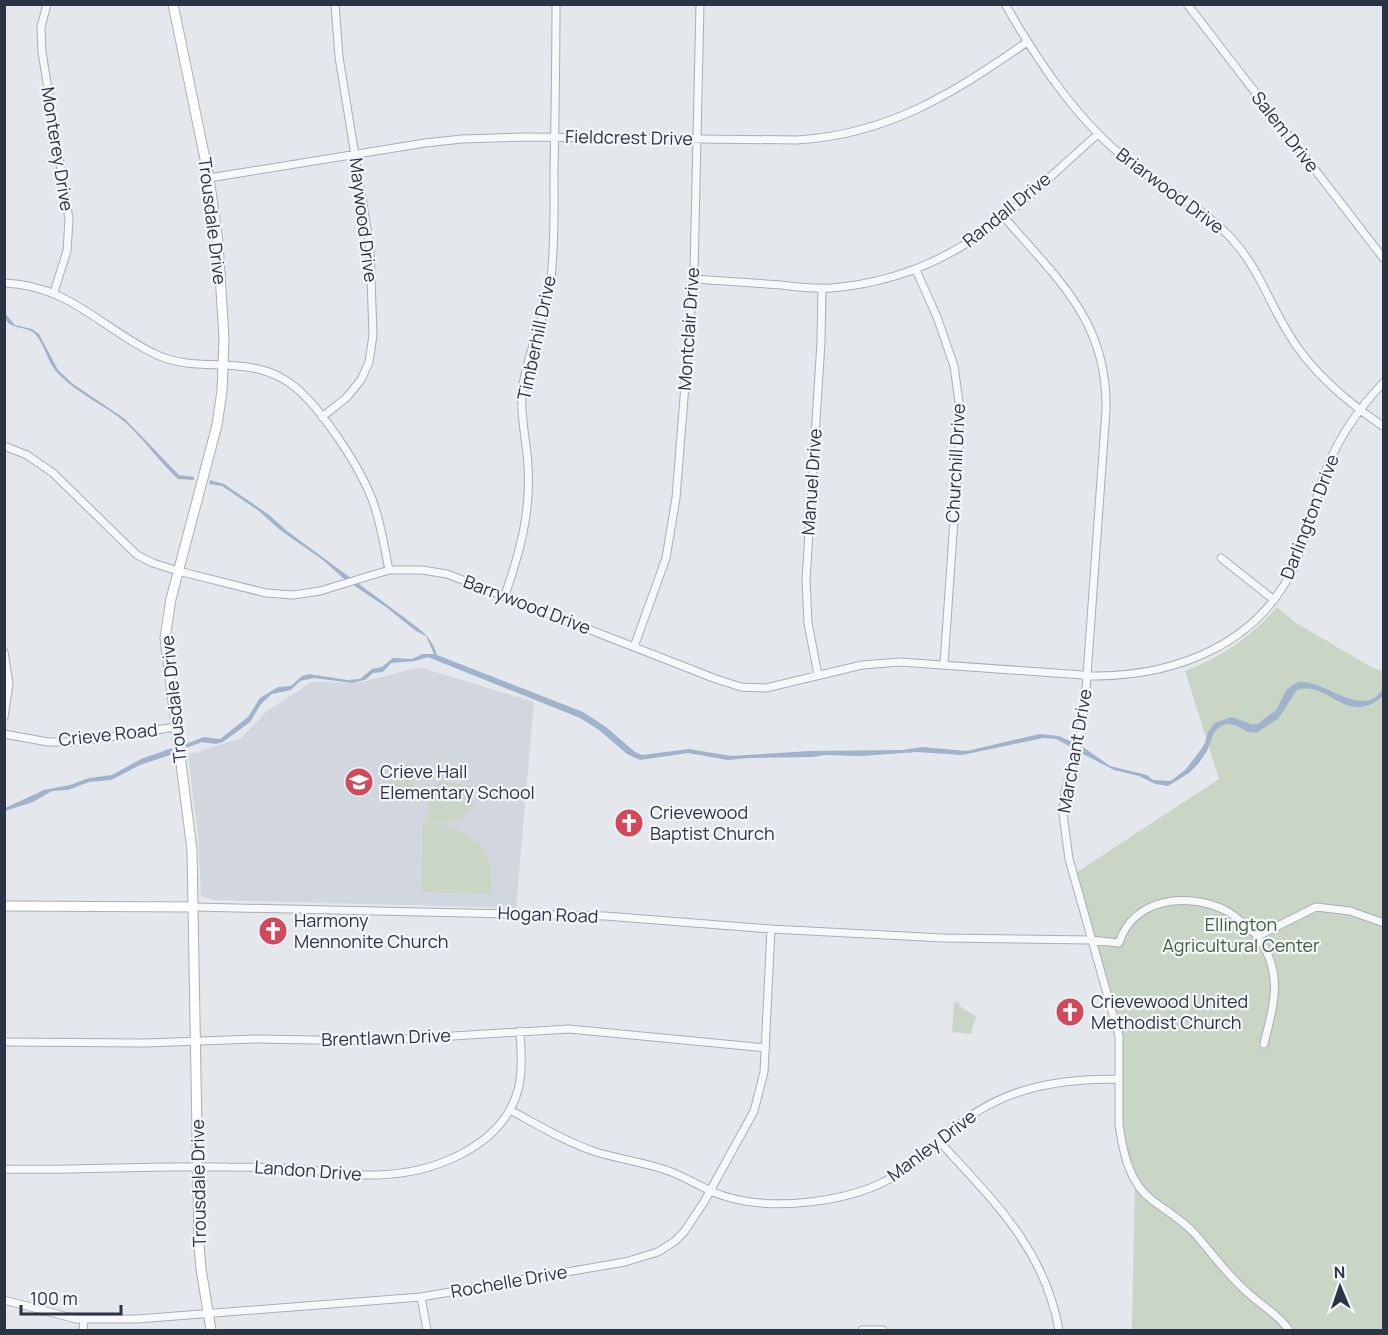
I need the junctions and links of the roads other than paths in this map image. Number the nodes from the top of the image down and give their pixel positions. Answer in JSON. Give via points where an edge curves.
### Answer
{"nodes":[{"id":1,"x":48,"y":4,"type":"edge"},
{"id":2,"x":173,"y":4,"type":"edge"},
{"id":3,"x":335,"y":4,"type":"edge"},
{"id":4,"x":556,"y":4,"type":"edge"},
{"id":5,"x":700,"y":4,"type":"edge"},
{"id":6,"x":1005,"y":4,"type":"edge"},
{"id":7,"x":1186,"y":4,"type":"edge"},
{"id":8,"x":1027,"y":42,"type":"junction"},
{"id":9,"x":1098,"y":134,"type":"junction"},
{"id":10,"x":555,"y":137,"type":"junction"},
{"id":11,"x":697,"y":139,"type":"junction"},
{"id":12,"x":356,"y":154,"type":"junction"},
{"id":13,"x":209,"y":178,"type":"junction"},
{"id":14,"x":1004,"y":217,"type":"junction"},
{"id":15,"x":1383,"y":259,"type":"edge"},
{"id":16,"x":916,"y":270,"type":"junction"},
{"id":17,"x":694,"y":279,"type":"junction"},
{"id":18,"x":4,"y":283,"type":"edge"},
{"id":19,"x":822,"y":288,"type":"junction"},
{"id":20,"x":54,"y":292,"type":"junction"},
{"id":21,"x":224,"y":366,"type":"junction"},
{"id":22,"x":1383,"y":382,"type":"edge"},
{"id":23,"x":1360,"y":409,"type":"junction"},
{"id":24,"x":322,"y":417,"type":"junction"},
{"id":25,"x":1383,"y":427,"type":"edge"},
{"id":26,"x":4,"y":446,"type":"edge"},
{"id":27,"x":1221,"y":558,"type":"dead end"},
{"id":28,"x":389,"y":570,"type":"junction"},
{"id":29,"x":178,"y":572,"type":"junction"},
{"id":30,"x":505,"y":596,"type":"junction"},
{"id":31,"x":1274,"y":600,"type":"junction"},
{"id":32,"x":634,"y":646,"type":"junction"},
{"id":33,"x":4,"y":652,"type":"edge"},
{"id":34,"x":944,"y":664,"type":"junction"},
{"id":35,"x":818,"y":675,"type":"junction"},
{"id":36,"x":1088,"y":675,"type":"junction"},
{"id":37,"x":4,"y":717,"type":"edge"},
{"id":38,"x":176,"y":727,"type":"junction"},
{"id":39,"x":4,"y":734,"type":"edge"},
{"id":40,"x":4,"y":906,"type":"edge"},
{"id":41,"x":193,"y":907,"type":"junction"},
{"id":42,"x":1383,"y":922,"type":"edge"},
{"id":43,"x":771,"y":929,"type":"junction"},
{"id":44,"x":1258,"y":936,"type":"junction"},
{"id":45,"x":1091,"y":940,"type":"junction"},
{"id":46,"x":520,"y":1031,"type":"junction"},
{"id":47,"x":195,"y":1041,"type":"junction"},
{"id":48,"x":4,"y":1042,"type":"edge"},
{"id":49,"x":1264,"y":1044,"type":"dead end"},
{"id":50,"x":766,"y":1048,"type":"junction"},
{"id":51,"x":1119,"y":1079,"type":"junction"},
{"id":52,"x":510,"y":1110,"type":"junction"},
{"id":53,"x":939,"y":1141,"type":"junction"},
{"id":54,"x":199,"y":1167,"type":"junction"},
{"id":55,"x":4,"y":1169,"type":"edge"},
{"id":56,"x":710,"y":1190,"type":"junction"},
{"id":57,"x":421,"y":1297,"type":"junction"},
{"id":58,"x":4,"y":1300,"type":"edge"},
{"id":59,"x":208,"y":1314,"type":"junction"},
{"id":60,"x":84,"y":1320,"type":"junction"},
{"id":61,"x":83,"y":1330,"type":"edge"},
{"id":62,"x":211,"y":1330,"type":"edge"},
{"id":63,"x":427,"y":1330,"type":"edge"},
{"id":64,"x":862,"y":1330,"type":"edge"},
{"id":65,"x":883,"y":1330,"type":"edge"},
{"id":66,"x":1059,"y":1330,"type":"edge"},
{"id":67,"x":1288,"y":1330,"type":"edge"}],
"edges":[{"from":1,"to":20,"type":"street","name":"Monterey Drive","via":[[42,27],[42,52],[69,229],[64,265]]},
{"from":2,"to":13,"type":"street","name":"Trousdale Drive"},
{"from":3,"to":12,"type":"street","name":"Maywood Drive","via":[[339,57]]},
{"from":4,"to":10,"type":"street","name":"Timberhill Drive"},
{"from":5,"to":11,"type":"street","name":"Montclair Drive"},
{"from":6,"to":8,"type":"street","name":"Briarwood Drive"},
{"from":7,"to":15,"type":"street","name":"Salem Drive"},
{"from":8,"to":9,"type":"street","name":"Briarwood Drive"},
{"from":8,"to":11,"type":"street","name":"Fieldcrest Drive","via":[[956,90],[877,126],[806,139]]},
{"from":9,"to":14,"type":"street","name":"Randall Drive"},
{"from":9,"to":23,"type":"street","name":"Briarwood Drive","via":[[1231,238],[1256,271],[1302,355]]},
{"from":10,"to":11,"type":"street","name":"Fieldcrest Drive"},
{"from":10,"to":12,"type":"street","name":"Fieldcrest Drive","via":[[451,140]]},
{"from":10,"to":30,"type":"street","name":"Timberhill Drive","via":[[551,276],[522,395],[528,467],[527,519]]},
{"from":11,"to":17,"type":"street","name":"Montclair Drive"},
{"from":12,"to":13,"type":"street","name":"Fieldcrest Drive"},
{"from":12,"to":24,"type":"street","name":"Maywood Drive","via":[[370,248],[372,348],[358,384]]},
{"from":13,"to":21,"type":"street","name":"Trousdale Drive","via":[[218,242]]},
{"from":14,"to":16,"type":"street","name":"Randall Drive","via":[[965,246]]},
{"from":14,"to":36,"type":"street","name":"Marchant Drive","via":[[1078,306],[1092,333],[1103,370],[1106,410]]},
{"from":16,"to":19,"type":"street","name":"Randall Drive","via":[[870,283]]},
{"from":16,"to":34,"type":"street","name":"Churchill Drive","via":[[945,338],[959,395]]},
{"from":17,"to":19,"type":"street","name":"Randall Drive"},
{"from":17,"to":32,"type":"street","name":"Montclair Drive","via":[[671,534]]},
{"from":18,"to":20,"type":"street"},
{"from":19,"to":35,"type":"street","name":"Manuel Drive","via":[[806,580],[808,623]]},
{"from":20,"to":21,"type":"street","via":[[162,357],[183,364]]},
{"from":21,"to":24,"type":"street","via":[[258,369],[283,379]]},
{"from":21,"to":29,"type":"street","name":"Trousdale Drive","via":[[217,425]]},
{"from":22,"to":23,"type":"street","name":"Darlington Drive"},
{"from":23,"to":25,"type":"street","name":"Briarwood Drive"},
{"from":23,"to":31,"type":"street","name":"Darlington Drive","via":[[1334,451],[1295,564]]},
{"from":24,"to":28,"type":"street","via":[[370,493]]},
{"from":26,"to":29,"type":"street","name":"Barrywood Drive","via":[[53,473],[139,556]]},
{"from":27,"to":31,"type":"street"},
{"from":28,"to":29,"type":"street","name":"Barrywood Drive","via":[[306,594],[274,594]]},
{"from":28,"to":30,"type":"street","name":"Barrywood Drive","via":[[447,574]]},
{"from":29,"to":38,"type":"street","name":"Trousdale Drive","via":[[165,638]]},
{"from":30,"to":32,"type":"street","name":"Barrywood Drive"},
{"from":31,"to":36,"type":"street","name":"Darlington Drive","via":[[1242,632],[1205,654],[1150,672]]},
{"from":32,"to":35,"type":"street","name":"Barrywood Drive","via":[[748,688],[779,686]]},
{"from":33,"to":37,"type":"street","via":[[9,684]]},
{"from":34,"to":35,"type":"street","name":"Barrywood Drive","via":[[862,665]]},
{"from":34,"to":36,"type":"street","name":"Barrywood Drive"},
{"from":36,"to":45,"type":"street","name":"Marchant Drive","via":[[1063,814],[1067,850]]},
{"from":38,"to":39,"type":"street","name":"Crieve Road","via":[[75,742],[48,742]]},
{"from":38,"to":41,"type":"street","name":"Trousdale Drive","via":[[192,850]]},
{"from":40,"to":41,"type":"street","name":"Hogan Road"},
{"from":41,"to":43,"type":"street","name":"Hogan Road","via":[[605,916]]},
{"from":41,"to":47,"type":"street","name":"Trousdale Drive"},
{"from":42,"to":44,"type":"street","via":[[1350,911],[1316,907]]},
{"from":43,"to":45,"type":"street","name":"Hogan Road","via":[[943,938]]},
{"from":43,"to":50,"type":"street","name":"Rochelle Drive"},
{"from":44,"to":45,"type":"street","name":"Hogan Road","via":[[1223,909],[1172,900],[1154,904],[1139,916],[1124,930],[1119,943]]},
{"from":44,"to":49,"type":"street","via":[[1276,986]]},
{"from":45,"to":51,"type":"street","name":"Marchant Drive","via":[[1119,1036]]},
{"from":46,"to":47,"type":"street","name":"Brentlawn Drive","via":[[370,1041]]},
{"from":46,"to":50,"type":"street","name":"Brentlawn Drive","via":[[583,1030]]},
{"from":46,"to":52,"type":"street","name":"Landon Drive","via":[[519,1084]]},
{"from":47,"to":48,"type":"street","name":"Brentlawn Drive"},
{"from":47,"to":54,"type":"street","name":"Trousdale Drive"},
{"from":50,"to":56,"type":"street","name":"Rochelle Drive","via":[[754,1111]]},
{"from":51,"to":53,"type":"street","name":"Manley Drive","via":[[1060,1082],[1025,1090],[973,1114]]},
{"from":51,"to":67,"type":"street","name":"Marchant Drive","via":[[1121,1138],[1138,1185],[1196,1234],[1229,1275]]},
{"from":52,"to":54,"type":"street","name":"Landon Drive","via":[[476,1145],[437,1163],[402,1173],[365,1175],[293,1168]]},
{"from":52,"to":56,"type":"street","name":"Manley Drive","via":[[582,1146],[665,1170]]},
{"from":53,"to":56,"type":"street","name":"Manley Drive","via":[[896,1176],[841,1197],[767,1203],[735,1199]]},
{"from":53,"to":66,"type":"street","via":[[1028,1246],[1045,1280]]},
{"from":54,"to":55,"type":"street","name":"Landon Drive"},
{"from":54,"to":59,"type":"street","name":"Trousdale Drive","via":[[200,1255]]},
{"from":56,"to":57,"type":"street","name":"Rochelle Drive","via":[[679,1237],[653,1255]]},
{"from":57,"to":59,"type":"street","name":"Rochelle Drive"},
{"from":57,"to":63,"type":"street"},
{"from":58,"to":60,"type":"street","name":"Rochelle Drive"},
{"from":59,"to":60,"type":"street","name":"Rochelle Drive"},
{"from":59,"to":62,"type":"street","name":"Trousdale Drive"},
{"from":60,"to":61,"type":"street"},
{"from":64,"to":65,"type":"street"}]}
